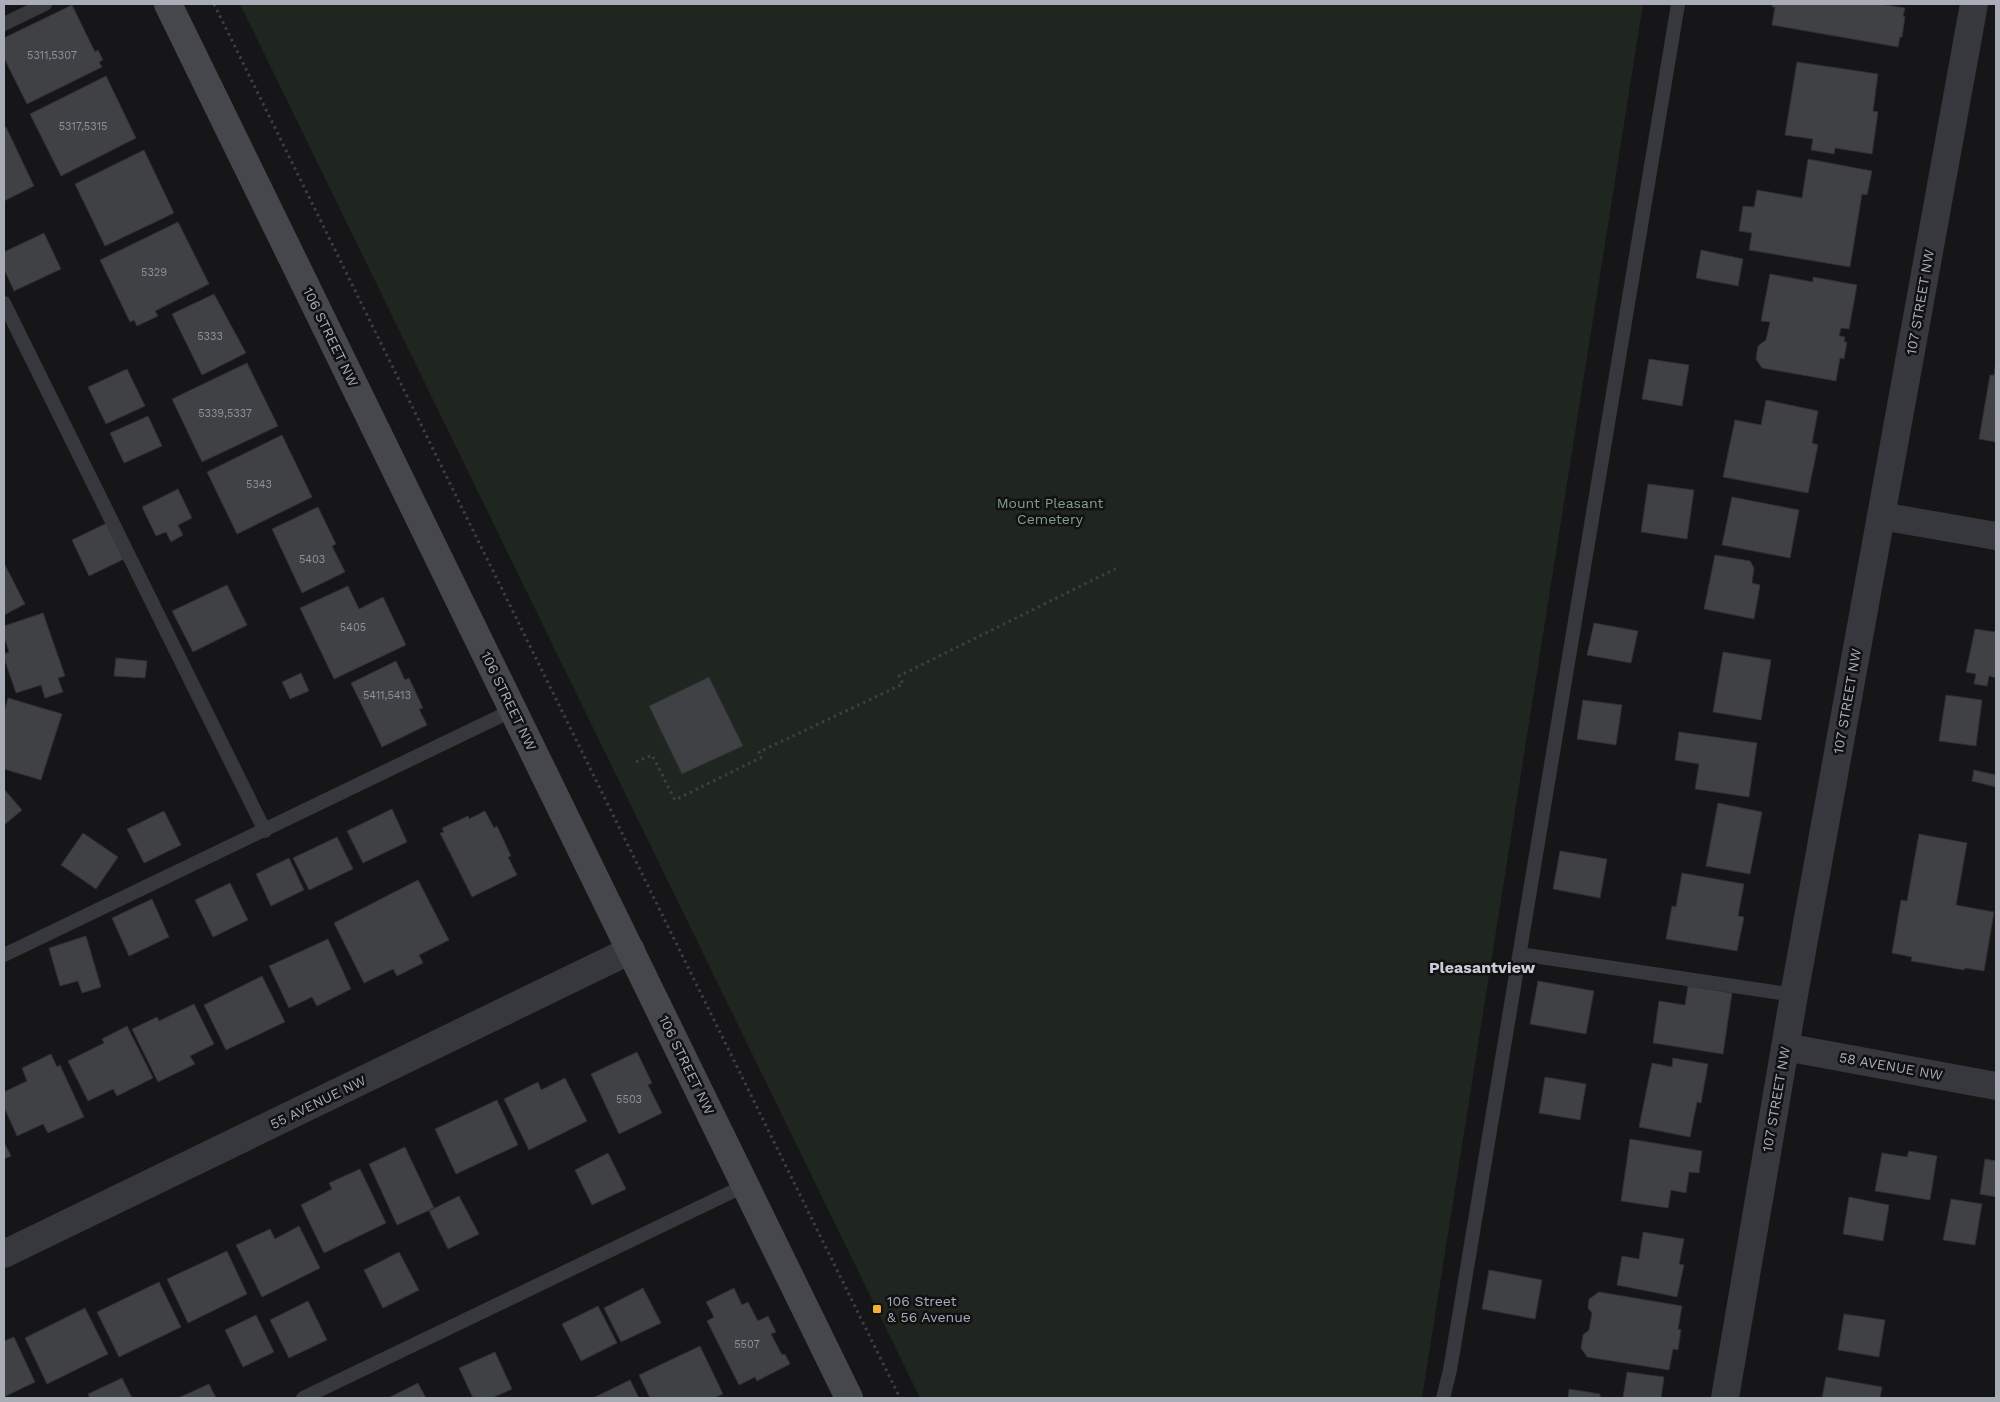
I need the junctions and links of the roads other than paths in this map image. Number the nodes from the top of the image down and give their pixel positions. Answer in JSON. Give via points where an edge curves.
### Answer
{"nodes":[{"id":1,"x":45,"y":4,"type":"edge"},
{"id":2,"x":168,"y":4,"type":"edge"},
{"id":3,"x":1678,"y":4,"type":"edge"},
{"id":4,"x":1974,"y":4,"type":"edge"},
{"id":5,"x":4,"y":24,"type":"edge"},
{"id":6,"x":4,"y":303,"type":"edge"},
{"id":7,"x":1881,"y":516,"type":"junction"},
{"id":8,"x":1996,"y":536,"type":"edge"},
{"id":9,"x":513,"y":710,"type":"junction"},
{"id":10,"x":265,"y":830,"type":"junction"},
{"id":11,"x":631,"y":950,"type":"junction"},
{"id":12,"x":1520,"y":954,"type":"junction"},
{"id":13,"x":4,"y":955,"type":"edge"},
{"id":14,"x":1794,"y":994,"type":"junction"},
{"id":15,"x":1785,"y":1047,"type":"junction"},
{"id":16,"x":1996,"y":1086,"type":"edge"},
{"id":17,"x":746,"y":1185,"type":"junction"},
{"id":18,"x":4,"y":1254,"type":"edge"},
{"id":19,"x":303,"y":1398,"type":"edge"},
{"id":20,"x":849,"y":1398,"type":"edge"},
{"id":21,"x":1443,"y":1398,"type":"edge"},
{"id":22,"x":1725,"y":1398,"type":"edge"}],
"edges":[{"from":1,"to":5,"type":"lane"},
{"from":2,"to":9,"type":"street","name":"106 STREET NW"},
{"from":3,"to":12,"type":"lane"},
{"from":4,"to":7,"type":"street","name":"107 STREET NW"},
{"from":6,"to":10,"type":"lane"},
{"from":7,"to":8,"type":"street"},
{"from":7,"to":14,"type":"street","name":"107 STREET NW"},
{"from":9,"to":10,"type":"lane"},
{"from":9,"to":11,"type":"street","name":"106 STREET NW"},
{"from":10,"to":13,"type":"lane"},
{"from":11,"to":17,"type":"street","name":"106 STREET NW"},
{"from":11,"to":18,"type":"street","name":"55 AVENUE NW"},
{"from":12,"to":14,"type":"lane"},
{"from":12,"to":21,"type":"lane"},
{"from":14,"to":15,"type":"street","name":"107 STREET NW"},
{"from":15,"to":16,"type":"street","name":"58 AVENUE NW"},
{"from":15,"to":22,"type":"street","name":"107 STREET NW"},
{"from":17,"to":19,"type":"lane"},
{"from":17,"to":20,"type":"street","name":"106 STREET NW"}]}
